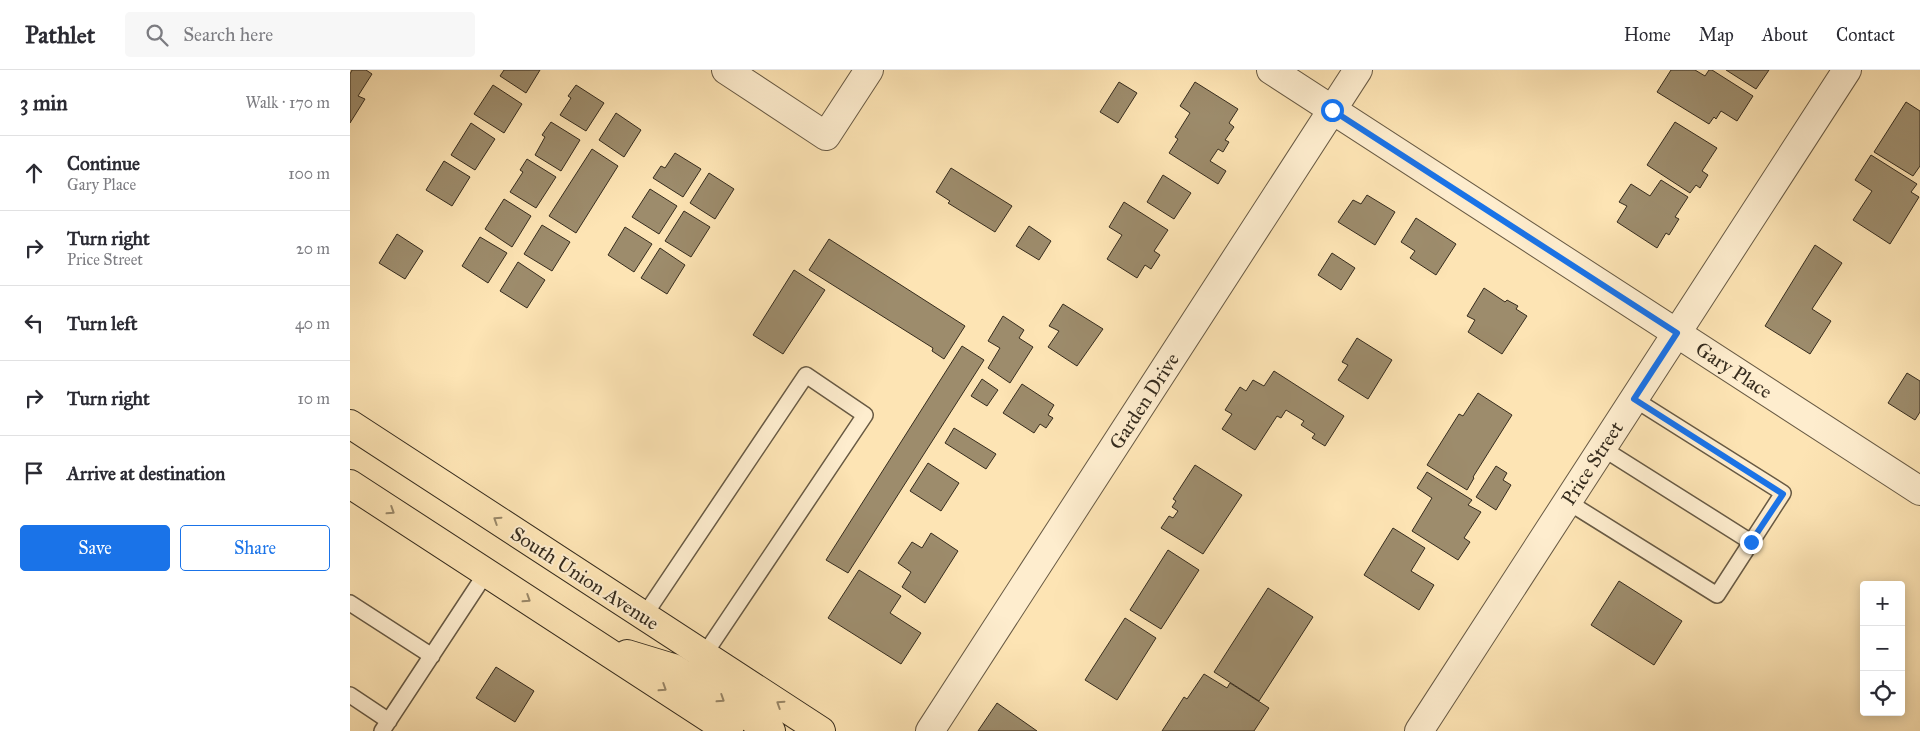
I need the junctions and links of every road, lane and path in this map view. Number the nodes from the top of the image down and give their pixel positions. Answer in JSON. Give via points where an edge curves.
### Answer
{"nodes":[{"id":1,"x":726,"y":70,"type":"edge"},
{"id":2,"x":869,"y":70,"type":"edge"},
{"id":3,"x":1271,"y":70,"type":"edge"},
{"id":4,"x":1358,"y":70,"type":"edge"},
{"id":5,"x":1847,"y":70,"type":"edge"},
{"id":6,"x":1332,"y":110,"type":"junction"},
{"id":7,"x":1677,"y":333,"type":"junction"},
{"id":8,"x":1634,"y":399,"type":"junction"},
{"id":9,"x":350,"y":424,"type":"edge"},
{"id":10,"x":1602,"y":448,"type":"junction"},
{"id":11,"x":350,"y":484,"type":"edge"},
{"id":12,"x":1920,"y":491,"type":"edge"},
{"id":13,"x":1568,"y":502,"type":"junction"},
{"id":14,"x":1751,"y":542,"type":"junction"},
{"id":15,"x":486,"y":572,"type":"junction"},
{"id":16,"x":350,"y":603,"type":"edge"},
{"id":17,"x":644,"y":616,"type":"junction"},
{"id":18,"x":597,"y":645,"type":"junction"},
{"id":19,"x":704,"y":655,"type":"junction"},
{"id":20,"x":432,"y":656,"type":"junction"},
{"id":21,"x":350,"y":695,"type":"edge"},
{"id":22,"x":386,"y":726,"type":"edge"},
{"id":23,"x":727,"y":731,"type":"edge"},
{"id":24,"x":771,"y":731,"type":"edge"},
{"id":25,"x":821,"y":731,"type":"edge"},
{"id":26,"x":930,"y":731,"type":"edge"},
{"id":27,"x":1419,"y":731,"type":"edge"}],
"edges":[{"from":1,"to":2,"type":"street","via":[[826,136]]},
{"from":3,"to":6,"type":"street","name":"Gary Place"},
{"from":4,"to":6,"type":"street","name":"Garden Drive"},
{"from":5,"to":7,"type":"street","name":"Price Street"},
{"from":6,"to":7,"type":"street","name":"Gary Place"},
{"from":6,"to":26,"type":"street","name":"Garden Drive"},
{"from":7,"to":8,"type":"street","name":"Price Street"},
{"from":7,"to":12,"type":"street","name":"Gary Place"},
{"from":8,"to":10,"type":"street","name":"Price Street"},
{"from":8,"to":14,"type":"lane","via":[[1783,494]]},
{"from":17,"to":9,"type":"main road","name":"South Union Avenue","one_way":true},
{"from":10,"to":13,"type":"street","name":"Price Street"},
{"from":10,"to":14,"type":"lane"},
{"from":11,"to":15,"type":"main road","one_way":true},
{"from":13,"to":14,"type":"lane","via":[[1717,595]]},
{"from":13,"to":27,"type":"street","name":"Price Street"},
{"from":15,"to":18,"type":"main road","one_way":true},
{"from":15,"to":20,"type":"lane"},
{"from":16,"to":20,"type":"lane"},
{"from":17,"to":19,"type":"main road","name":"South Union Avenue"},
{"from":17,"to":19,"type":"lane","via":[[806,375],[865,415]]},
{"from":18,"to":23,"type":"main road","one_way":true},
{"from":18,"to":24,"type":"main road","one_way":true,"via":[[673,668]]},
{"from":25,"to":19,"type":"main road","name":"South Union Avenue","one_way":true},
{"from":20,"to":22,"type":"lane"},
{"from":21,"to":22,"type":"lane"}]}
